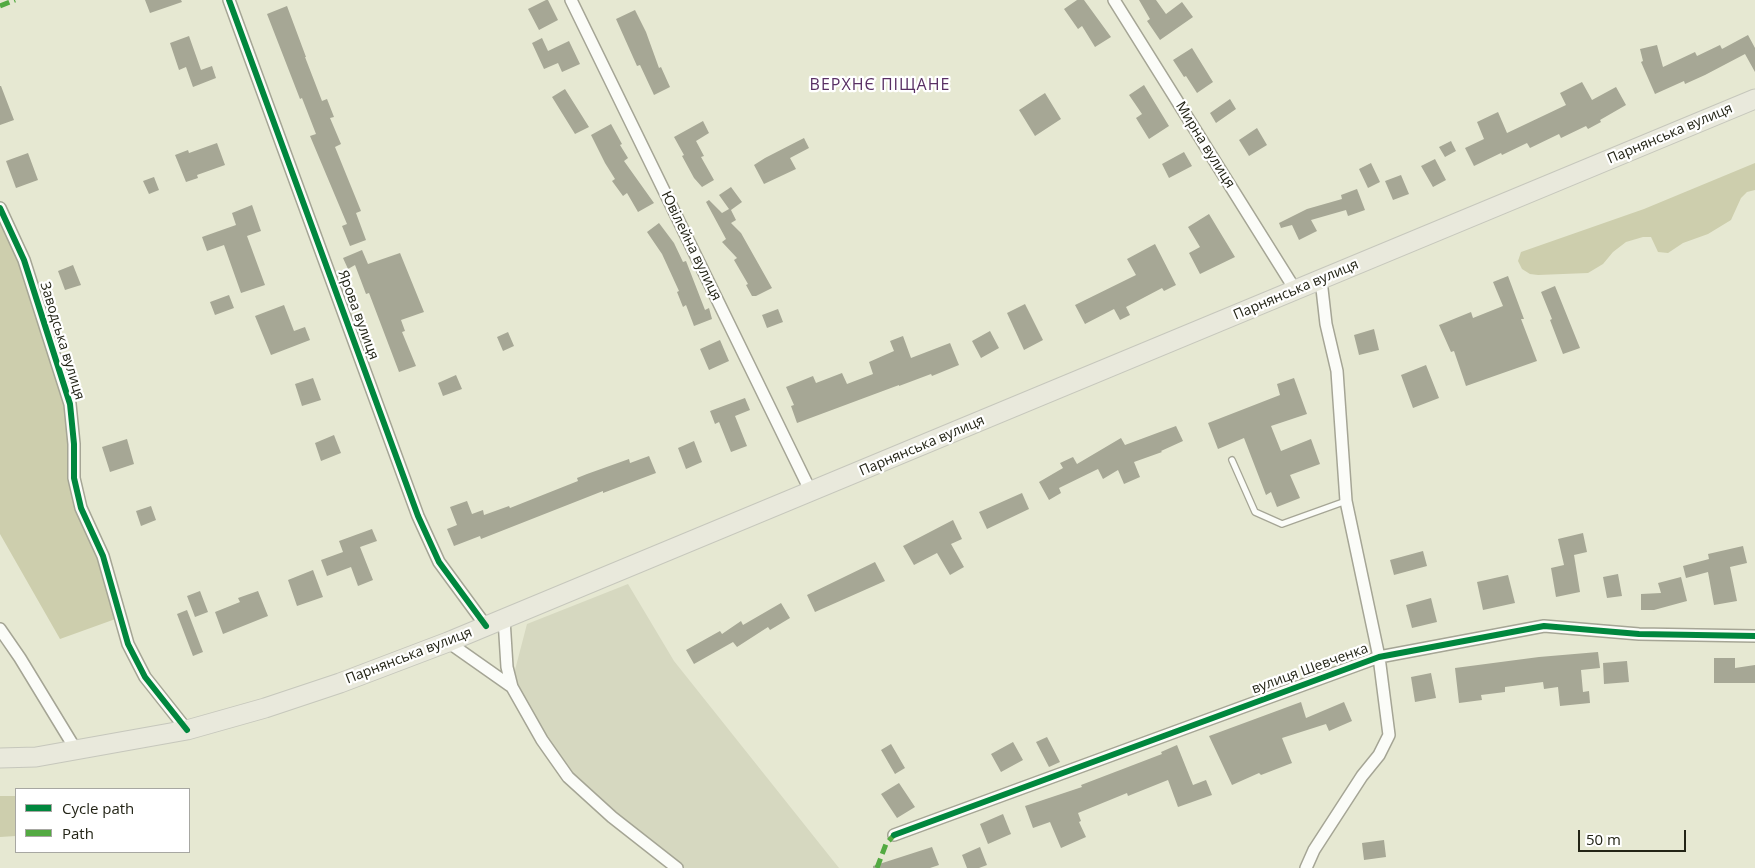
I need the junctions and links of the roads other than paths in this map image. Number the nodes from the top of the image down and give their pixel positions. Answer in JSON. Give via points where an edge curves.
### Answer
{"nodes":[{"id":1,"x":229,"y":0,"type":"edge"},
{"id":2,"x":572,"y":0,"type":"edge"},
{"id":3,"x":1114,"y":0,"type":"edge"},
{"id":4,"x":1755,"y":99,"type":"edge"},
{"id":5,"x":0,"y":208,"type":"edge"},
{"id":6,"x":1321,"y":280,"type":"junction"},
{"id":7,"x":1296,"y":290,"type":"junction"},
{"id":8,"x":1232,"y":460,"type":"dead end"},
{"id":9,"x":811,"y":492,"type":"junction"},
{"id":10,"x":1346,"y":501,"type":"junction"},
{"id":11,"x":504,"y":619,"type":"junction"},
{"id":12,"x":486,"y":626,"type":"junction"},
{"id":13,"x":0,"y":630,"type":"edge"},
{"id":14,"x":1755,"y":636,"type":"edge"},
{"id":15,"x":448,"y":642,"type":"junction"},
{"id":16,"x":1379,"y":657,"type":"junction"},
{"id":17,"x":512,"y":687,"type":"junction"},
{"id":18,"x":187,"y":730,"type":"junction"},
{"id":19,"x":76,"y":750,"type":"junction"},
{"id":20,"x":0,"y":758,"type":"edge"},
{"id":21,"x":894,"y":835,"type":"dead end"},
{"id":22,"x":677,"y":868,"type":"edge"},
{"id":23,"x":1306,"y":868,"type":"edge"}],
"edges":[{"from":1,"to":12,"type":"street","name":"Ярова вулиця","via":[[418,516],[439,562]]},
{"from":2,"to":9,"type":"street","name":"Ювілейна вулиця"},
{"from":3,"to":7,"type":"street","name":"Мирна вулиця"},
{"from":4,"to":6,"type":"main road","name":"Парнянська вулиця"},
{"from":5,"to":18,"type":"street","name":"Заводська вулиця","via":[[24,260],[70,404],[74,478],[81,508],[103,556],[128,644],[144,677]]},
{"from":6,"to":7,"type":"main road","name":"Парнянська вулиця"},
{"from":6,"to":10,"type":"street","via":[[1326,324],[1337,371]]},
{"from":7,"to":9,"type":"main road","name":"Парнянська вулиця"},
{"from":8,"to":10,"type":"lane","via":[[1255,512],[1282,524]]},
{"from":9,"to":11,"type":"main road","name":"Парнянська вулиця"},
{"from":10,"to":16,"type":"street"},
{"from":11,"to":12,"type":"main road","name":"Парнянська вулиця"},
{"from":11,"to":17,"type":"street","via":[[507,667]]},
{"from":12,"to":15,"type":"main road","name":"Парнянська вулиця"},
{"from":13,"to":19,"type":"street"},
{"from":14,"to":16,"type":"street","name":"вулиця Шевченка","via":[[1639,634],[1544,626]]},
{"from":15,"to":17,"type":"street"},
{"from":15,"to":18,"type":"main road","name":"Парнянська вулиця","via":[[340,683]]},
{"from":16,"to":21,"type":"street","name":"вулиця Шевченка"},
{"from":16,"to":23,"type":"street","via":[[1389,735],[1379,755],[1314,850]]},
{"from":17,"to":22,"type":"street","via":[[542,740],[568,777]]},
{"from":18,"to":19,"type":"main road","name":"Парнянська вулиця"},
{"from":19,"to":20,"type":"main road","name":"Парнянська вулиця","via":[[36,758]]}]}
